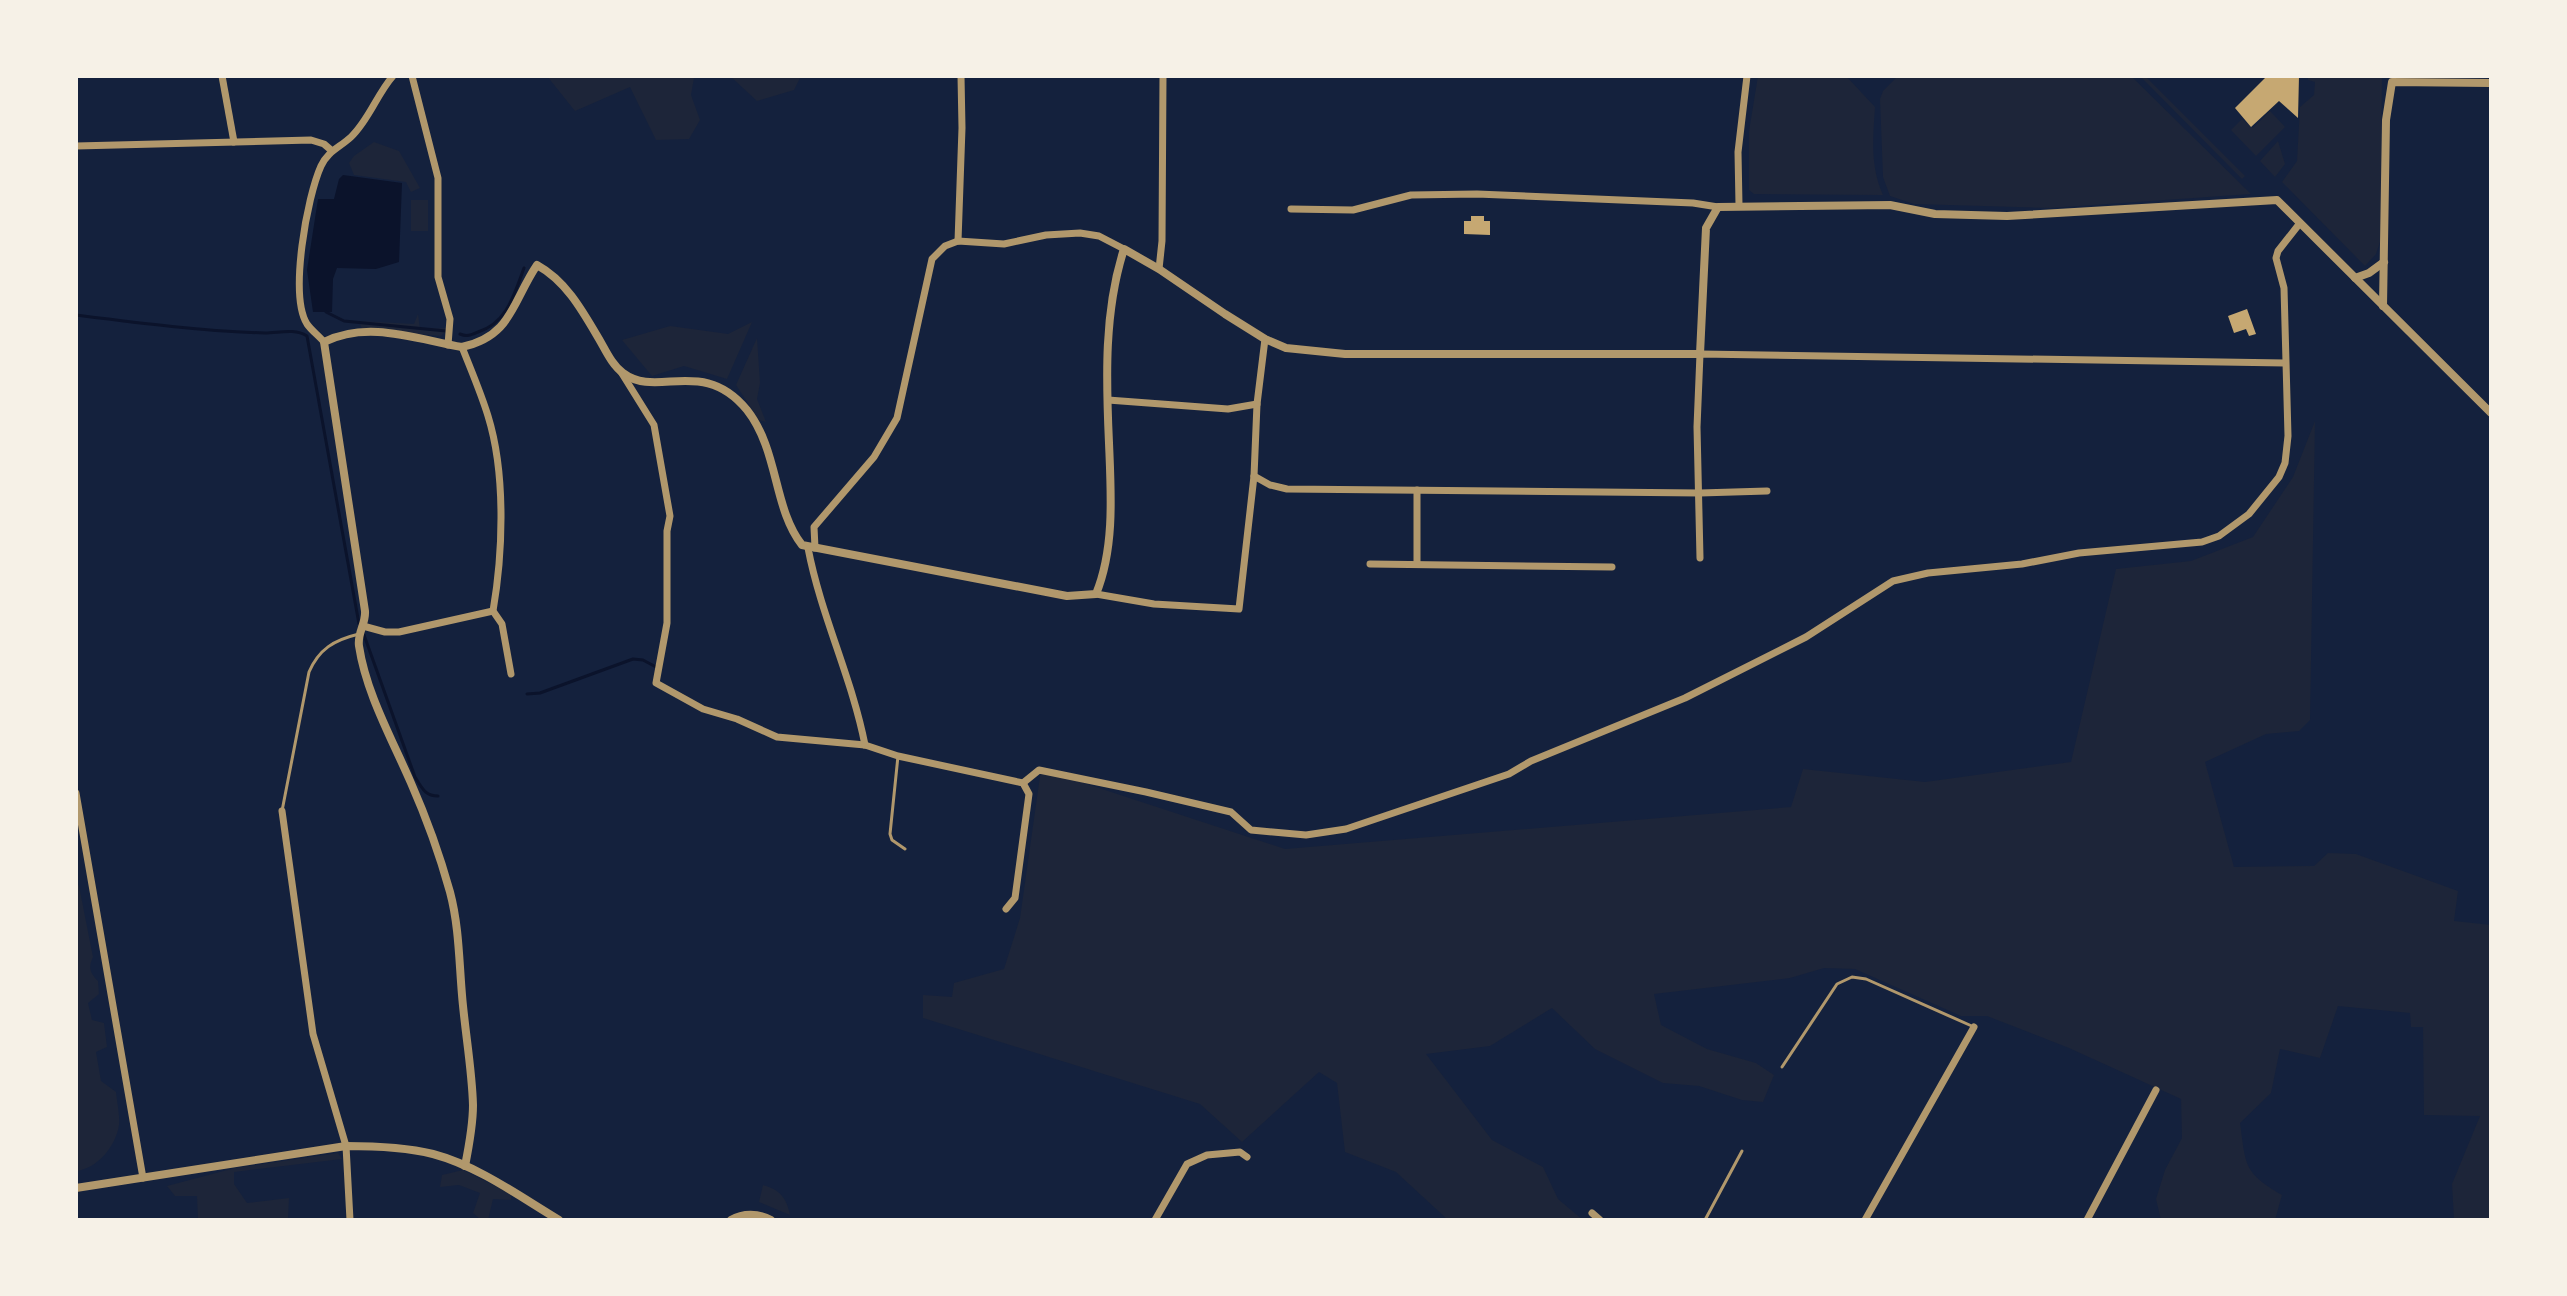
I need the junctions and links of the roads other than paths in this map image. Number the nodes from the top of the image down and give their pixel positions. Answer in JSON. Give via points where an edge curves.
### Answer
{"nodes":[{"id":1,"x":222,"y":76,"type":"edge"},
{"id":2,"x":393,"y":76,"type":"edge"},
{"id":3,"x":412,"y":76,"type":"edge"},
{"id":4,"x":961,"y":76,"type":"edge"},
{"id":5,"x":1163,"y":76,"type":"edge"},
{"id":6,"x":1747,"y":76,"type":"edge"},
{"id":7,"x":2491,"y":83,"type":"edge"},
{"id":8,"x":234,"y":142,"type":"junction"},
{"id":9,"x":76,"y":146,"type":"edge"},
{"id":10,"x":331,"y":150,"type":"junction"},
{"id":11,"x":1739,"y":205,"type":"junction"},
{"id":12,"x":1718,"y":207,"type":"junction"},
{"id":13,"x":1291,"y":209,"type":"dead end"},
{"id":14,"x":2300,"y":223,"type":"junction"},
{"id":15,"x":958,"y":241,"type":"junction"},
{"id":16,"x":1124,"y":249,"type":"junction"},
{"id":17,"x":2384,"y":262,"type":"junction"},
{"id":18,"x":1159,"y":269,"type":"junction"},
{"id":19,"x":2355,"y":278,"type":"junction"},
{"id":20,"x":2383,"y":306,"type":"junction"},
{"id":21,"x":1265,"y":339,"type":"junction"},
{"id":22,"x":324,"y":342,"type":"junction"},
{"id":23,"x":448,"y":345,"type":"junction"},
{"id":24,"x":462,"y":347,"type":"junction"},
{"id":25,"x":1700,"y":354,"type":"junction"},
{"id":26,"x":2285,"y":363,"type":"junction"},
{"id":27,"x":621,"y":372,"type":"junction"},
{"id":28,"x":1108,"y":400,"type":"junction"},
{"id":29,"x":1257,"y":404,"type":"junction"},
{"id":30,"x":2491,"y":413,"type":"edge"},
{"id":31,"x":1254,"y":476,"type":"junction"},
{"id":32,"x":1417,"y":490,"type":"junction"},
{"id":33,"x":1767,"y":491,"type":"dead end"},
{"id":34,"x":1700,"y":493,"type":"junction"},
{"id":35,"x":811,"y":548,"type":"junction"},
{"id":36,"x":1700,"y":558,"type":"dead end"},
{"id":37,"x":1370,"y":564,"type":"dead end"},
{"id":38,"x":1417,"y":564,"type":"junction"},
{"id":39,"x":1612,"y":567,"type":"dead end"},
{"id":40,"x":1096,"y":594,"type":"junction"},
{"id":41,"x":493,"y":611,"type":"junction"},
{"id":42,"x":361,"y":630,"type":"junction"},
{"id":43,"x":511,"y":674,"type":"dead end"},
{"id":44,"x":865,"y":745,"type":"junction"},
{"id":45,"x":898,"y":756,"type":"junction"},
{"id":46,"x":1023,"y":783,"type":"junction"},
{"id":47,"x":76,"y":793,"type":"edge"},
{"id":48,"x":282,"y":811,"type":"joint"},
{"id":49,"x":905,"y":849,"type":"dead end"},
{"id":50,"x":1006,"y":909,"type":"dead end"},
{"id":51,"x":1974,"y":1027,"type":"joint"},
{"id":52,"x":1782,"y":1067,"type":"dead end"},
{"id":53,"x":2156,"y":1090,"type":"dead end"},
{"id":54,"x":346,"y":1146,"type":"junction"},
{"id":55,"x":1742,"y":1151,"type":"dead end"},
{"id":56,"x":1247,"y":1157,"type":"dead end"},
{"id":57,"x":465,"y":1166,"type":"junction"},
{"id":58,"x":143,"y":1178,"type":"junction"},
{"id":59,"x":76,"y":1188,"type":"edge"},
{"id":60,"x":1592,"y":1213,"type":"dead end"},
{"id":61,"x":350,"y":1220,"type":"edge"},
{"id":62,"x":559,"y":1220,"type":"edge"},
{"id":63,"x":731,"y":1220,"type":"edge"},
{"id":64,"x":771,"y":1220,"type":"edge"},
{"id":65,"x":1155,"y":1220,"type":"edge"},
{"id":66,"x":1600,"y":1220,"type":"edge"},
{"id":67,"x":1705,"y":1220,"type":"edge"},
{"id":68,"x":1865,"y":1220,"type":"edge"},
{"id":69,"x":2087,"y":1220,"type":"edge"}],
"edges":[{"from":1,"to":8,"type":"street"},
{"from":2,"to":10,"type":"street","via":[[351,137]]},
{"from":3,"to":23,"type":"street","via":[[438,178],[438,277],[450,319]]},
{"from":4,"to":15,"type":"street"},
{"from":5,"to":18,"type":"street"},
{"from":6,"to":11,"type":"street","via":[[1738,152]]},
{"from":7,"to":17,"type":"street","via":[[2392,82],[2386,120]]},
{"from":8,"to":9,"type":"street"},
{"from":8,"to":10,"type":"street","via":[[311,140]]},
{"from":10,"to":22,"type":"street","via":[[309,204],[300,289],[307,323]]},
{"from":11,"to":12,"type":"street"},
{"from":11,"to":14,"type":"street","via":[[1890,205],[1945,215],[2007,216],[2277,200]]},
{"from":12,"to":13,"type":"street","via":[[1477,194],[1411,195],[1353,210]]},
{"from":12,"to":25,"type":"street","via":[[1706,228]]},
{"from":14,"to":19,"type":"street"},
{"from":14,"to":26,"type":"street","via":[[2276,258],[2284,288]]},
{"from":15,"to":16,"type":"street","via":[[1004,244],[1080,233]]},
{"from":15,"to":35,"type":"street","via":[[932,259],[897,418],[874,457],[814,527]]},
{"from":16,"to":18,"type":"street"},
{"from":16,"to":28,"type":"street","via":[[1113,295]]},
{"from":17,"to":19,"type":"street"},
{"from":17,"to":20,"type":"street"},
{"from":18,"to":21,"type":"street"},
{"from":19,"to":20,"type":"street"},
{"from":20,"to":30,"type":"street"},
{"from":21,"to":25,"type":"street","via":[[1286,348],[1345,354]]},
{"from":21,"to":29,"type":"street"},
{"from":22,"to":23,"type":"street","via":[[366,332]]},
{"from":22,"to":42,"type":"street","via":[[359,564],[365,611]]},
{"from":23,"to":24,"type":"street"},
{"from":24,"to":27,"type":"street","via":[[498,331],[537,265],[557,278]]},
{"from":24,"to":41,"type":"street","via":[[489,417],[497,461],[499,576]]},
{"from":25,"to":26,"type":"street"},
{"from":25,"to":34,"type":"street"},
{"from":26,"to":46,"type":"street","via":[[2285,463],[2249,514],[2219,536],[1893,581],[1793,644],[1685,698],[1509,774],[1346,829],[1306,835],[1251,830],[1231,812],[1039,770]]},
{"from":27,"to":35,"type":"street","via":[[655,382],[699,380],[746,409],[767,444],[794,536]]},
{"from":27,"to":44,"type":"street","via":[[654,425],[670,516],[667,623],[656,683],[703,709],[777,737]]},
{"from":28,"to":29,"type":"street","via":[[1228,409]]},
{"from":28,"to":40,"type":"street","via":[[1111,484],[1104,569]]},
{"from":29,"to":31,"type":"street"},
{"from":31,"to":32,"type":"street","via":[[1287,489]]},
{"from":31,"to":40,"type":"street","via":[[1239,609]]},
{"from":32,"to":34,"type":"street"},
{"from":32,"to":38,"type":"street"},
{"from":33,"to":34,"type":"street"},
{"from":34,"to":36,"type":"street"},
{"from":35,"to":40,"type":"street","via":[[1067,596]]},
{"from":35,"to":44,"type":"street","via":[[816,589]]},
{"from":37,"to":38,"type":"street"},
{"from":38,"to":39,"type":"street"},
{"from":41,"to":42,"type":"street","via":[[399,632]]},
{"from":41,"to":43,"type":"street","via":[[502,624]]},
{"from":42,"to":48,"type":"lane","via":[[315,657]]},
{"from":42,"to":57,"type":"street","via":[[359,647],[373,693],[412,785],[454,912],[473,1105]]},
{"from":44,"to":45,"type":"street"},
{"from":45,"to":46,"type":"street"},
{"from":45,"to":49,"type":"lane","via":[[890,834]]},
{"from":46,"to":50,"type":"street","via":[[1029,794],[1015,898]]},
{"from":47,"to":58,"type":"street"},
{"from":48,"to":54,"type":"street","via":[[313,1034]]},
{"from":51,"to":52,"type":"lane","via":[[1852,977],[1837,984]]},
{"from":51,"to":68,"type":"street"},
{"from":53,"to":69,"type":"street"},
{"from":54,"to":57,"type":"street","via":[[408,1149]]},
{"from":54,"to":58,"type":"street"},
{"from":54,"to":61,"type":"street"},
{"from":55,"to":67,"type":"lane"},
{"from":56,"to":65,"type":"street","via":[[1240,1152],[1207,1155],[1187,1164]]},
{"from":57,"to":62,"type":"street"},
{"from":58,"to":59,"type":"street"},
{"from":60,"to":66,"type":"street"},
{"from":63,"to":64,"type":"street","via":[[750,1215]]}]}
